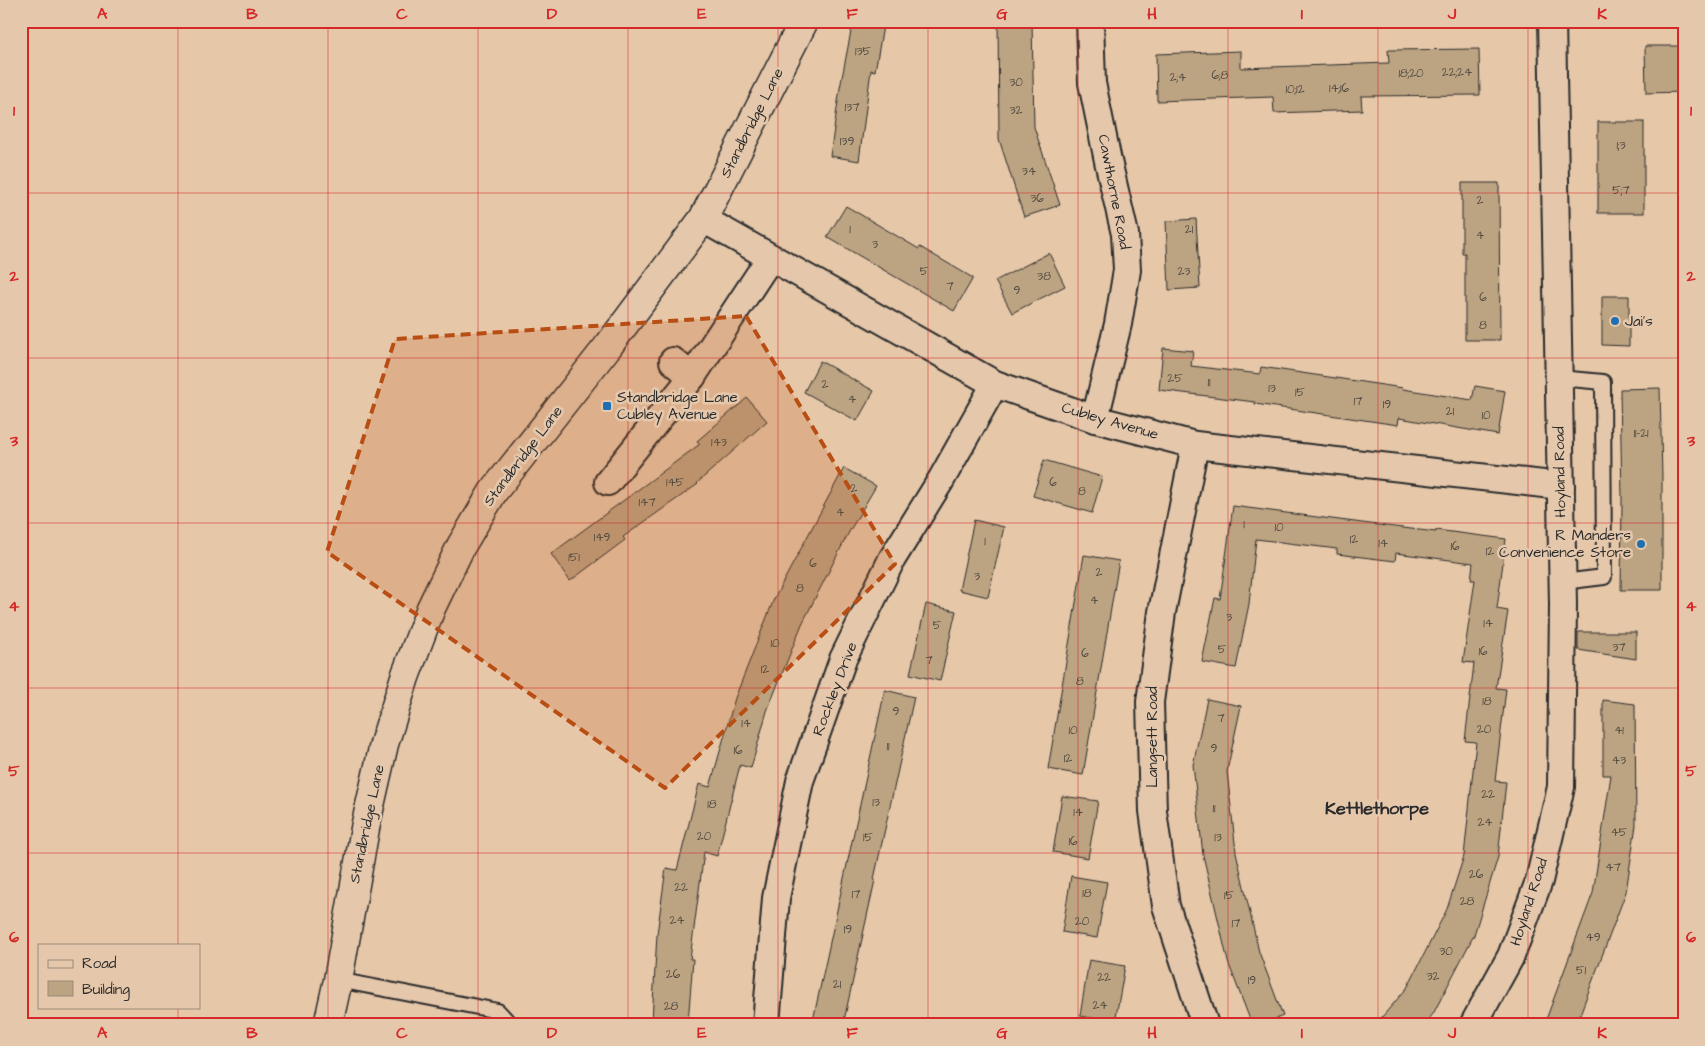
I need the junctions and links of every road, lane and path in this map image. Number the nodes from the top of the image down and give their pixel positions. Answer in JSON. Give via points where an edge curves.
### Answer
{"nodes":[{"id":1,"x":804,"y":21,"type":"edge"},
{"id":2,"x":1090,"y":21,"type":"edge"},
{"id":3,"x":1552,"y":21,"type":"edge"},
{"id":4,"x":703,"y":218,"type":"junction"},
{"id":5,"x":770,"y":258,"type":"junction"},
{"id":6,"x":1558,"y":378,"type":"junction"},
{"id":7,"x":995,"y":384,"type":"junction"},
{"id":8,"x":1096,"y":419,"type":"junction"},
{"id":9,"x":1195,"y":445,"type":"junction"},
{"id":10,"x":608,"y":482,"type":"dead end"},
{"id":11,"x":1560,"y":486,"type":"junction"},
{"id":12,"x":1563,"y":582,"type":"junction"},
{"id":13,"x":338,"y":980,"type":"junction"},
{"id":14,"x":328,"y":1025,"type":"edge"},
{"id":15,"x":510,"y":1025,"type":"edge"},
{"id":16,"x":766,"y":1025,"type":"edge"},
{"id":17,"x":1206,"y":1025,"type":"edge"},
{"id":18,"x":1473,"y":1025,"type":"edge"}],
"edges":[{"from":1,"to":4,"type":"street","name":"Standbridge Lane"},
{"from":2,"to":8,"type":"street","name":"Cawthorne Road","via":[[1092,83],[1125,234],[1127,270]]},
{"from":3,"to":6,"type":"street","name":"Hoyland Road"},
{"from":4,"to":5,"type":"street","name":"Cubley Avenue"},
{"from":4,"to":13,"type":"street","name":"Standbridge Lane","via":[[609,345],[493,492],[461,546],[431,608],[384,744],[366,823]]},
{"from":5,"to":7,"type":"street","name":"Cubley Avenue"},
{"from":5,"to":10,"type":"street","via":[[682,369]]},
{"from":6,"to":11,"type":"street","name":"Hoyland Road"},
{"from":6,"to":12,"type":"lane","via":[[1603,382],[1604,577]]},
{"from":7,"to":8,"type":"street","name":"Cubley Avenue"},
{"from":7,"to":16,"type":"street","name":"Rockley Drive","via":[[892,560],[840,669],[800,781],[776,898]]},
{"from":8,"to":9,"type":"street","name":"Cubley Avenue"},
{"from":9,"to":11,"type":"street","name":"Cubley Avenue"},
{"from":9,"to":17,"type":"street","name":"Langsett Road","via":[[1162,612],[1150,702],[1153,811],[1166,906]]},
{"from":11,"to":12,"type":"street","name":"Hoyland Road"},
{"from":12,"to":18,"type":"street","name":"Hoyland Road","via":[[1560,787],[1539,881],[1511,956]]},
{"from":13,"to":14,"type":"street","name":"Standbridge Lane"},
{"from":13,"to":15,"type":"lane","via":[[498,1011]]}]}
